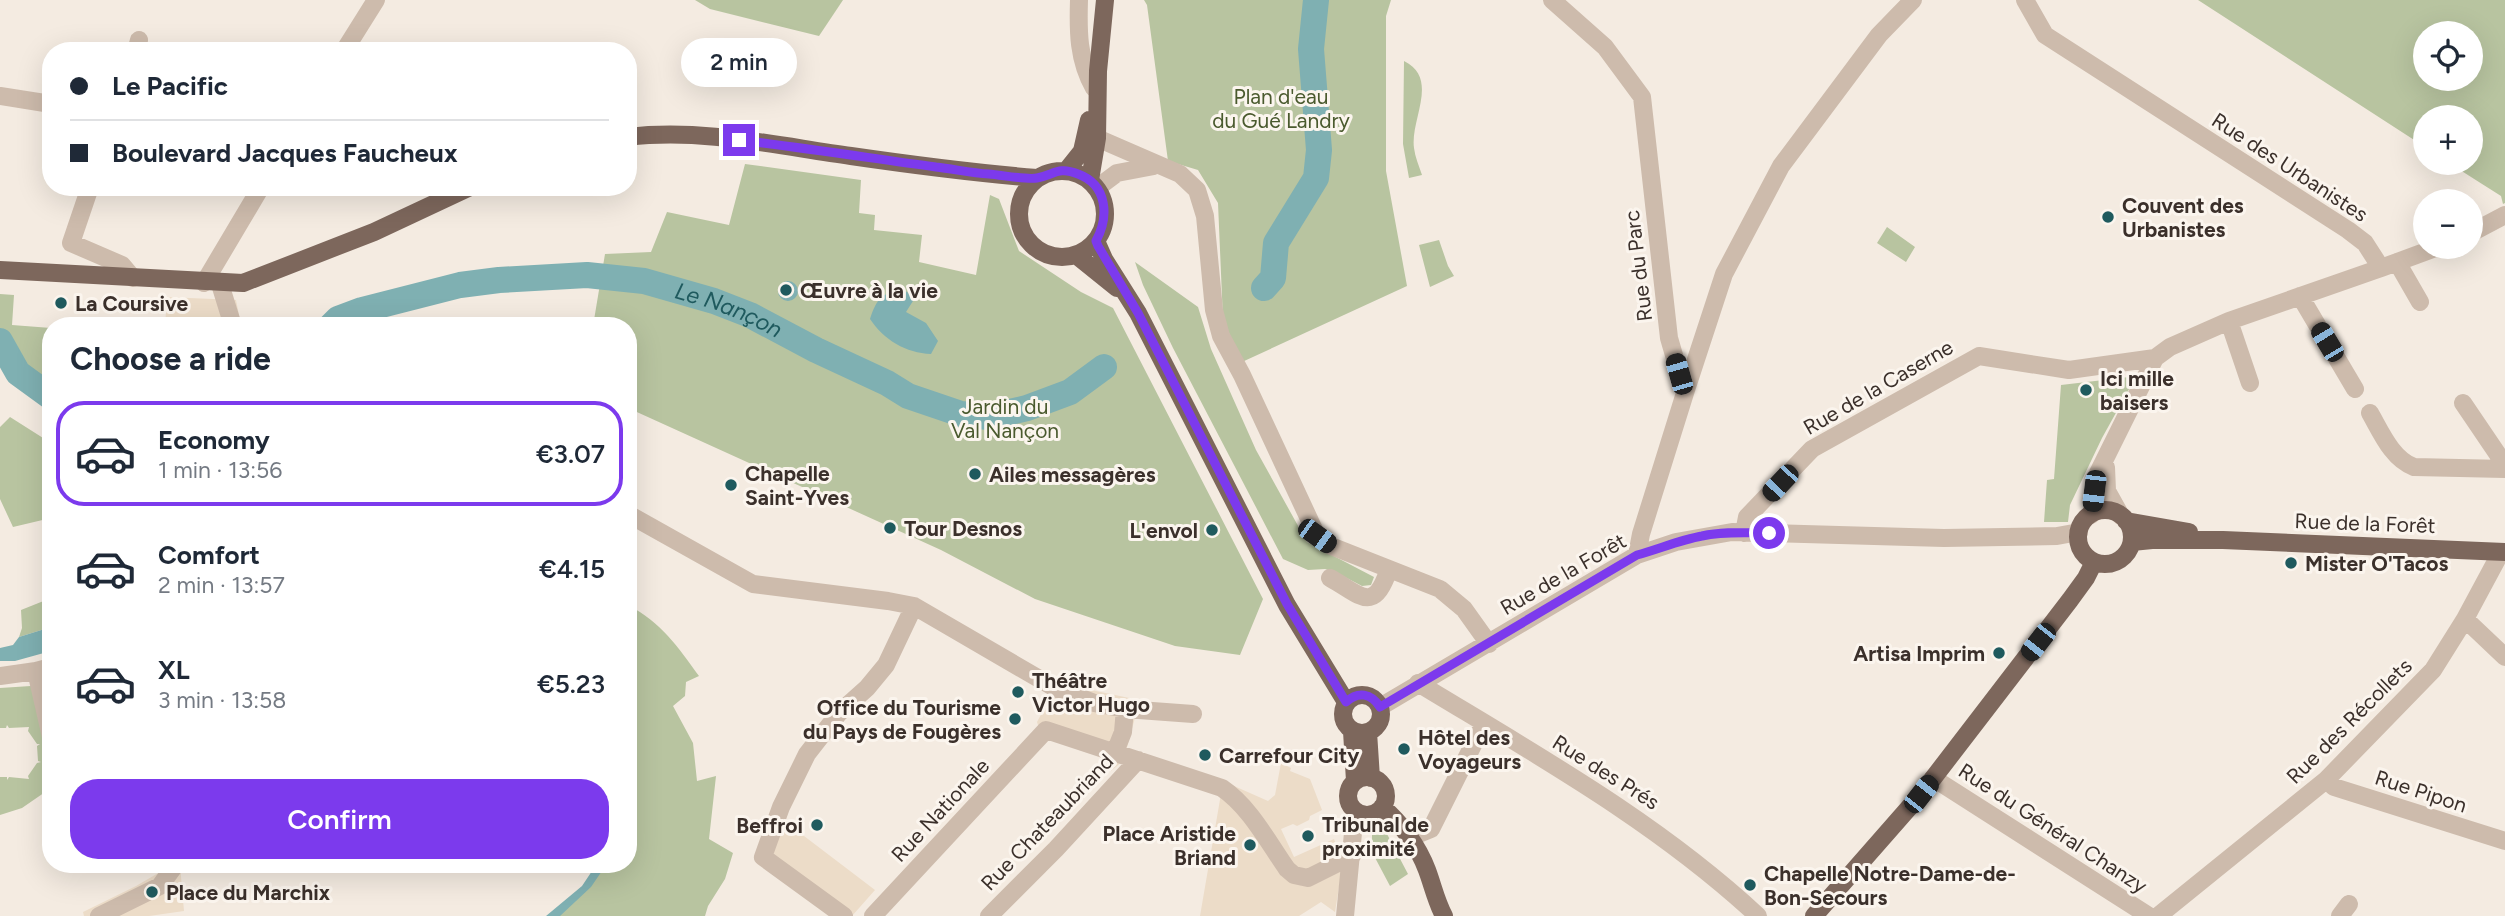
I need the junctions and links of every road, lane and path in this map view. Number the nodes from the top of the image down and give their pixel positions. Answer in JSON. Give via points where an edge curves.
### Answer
{"nodes":[{"id":1,"x":376,"y":0,"type":"edge"},
{"id":2,"x":1079,"y":0,"type":"edge"},
{"id":3,"x":1105,"y":0,"type":"edge"},
{"id":4,"x":1552,"y":0,"type":"edge"},
{"id":5,"x":1913,"y":0,"type":"edge"},
{"id":6,"x":2025,"y":0,"type":"edge"},
{"id":7,"x":350,"y":42,"type":"edge"},
{"id":8,"x":1096,"y":80,"type":"junction"},
{"id":9,"x":0,"y":96,"type":"edge"},
{"id":10,"x":42,"y":103,"type":"edge"},
{"id":11,"x":637,"y":136,"type":"edge"},
{"id":12,"x":1097,"y":138,"type":"junction"},
{"id":13,"x":1158,"y":166,"type":"junction"},
{"id":14,"x":1066,"y":171,"type":"junction"},
{"id":15,"x":985,"y":174,"type":"junction"},
{"id":16,"x":1037,"y":178,"type":"junction"},
{"id":17,"x":1093,"y":184,"type":"junction"},
{"id":18,"x":87,"y":196,"type":"edge"},
{"id":19,"x":256,"y":196,"type":"edge"},
{"id":20,"x":451,"y":196,"type":"edge"},
{"id":21,"x":1021,"y":199,"type":"junction"},
{"id":22,"x":2505,"y":215,"type":"edge"},
{"id":23,"x":2483,"y":227,"type":"edge"},
{"id":24,"x":1096,"y":241,"type":"junction"},
{"id":25,"x":1076,"y":255,"type":"junction"},
{"id":26,"x":2413,"y":256,"type":"edge"},
{"id":27,"x":2389,"y":265,"type":"junction"},
{"id":28,"x":0,"y":270,"type":"edge"},
{"id":29,"x":133,"y":278,"type":"junction"},
{"id":30,"x":212,"y":283,"type":"junction"},
{"id":31,"x":2300,"y":296,"type":"junction"},
{"id":32,"x":2420,"y":302,"type":"dead end"},
{"id":33,"x":1138,"y":313,"type":"junction"},
{"id":34,"x":229,"y":317,"type":"edge"},
{"id":35,"x":2229,"y":321,"type":"junction"},
{"id":36,"x":2155,"y":358,"type":"junction"},
{"id":37,"x":2250,"y":383,"type":"dead end"},
{"id":38,"x":2355,"y":388,"type":"dead end"},
{"id":39,"x":1685,"y":393,"type":"junction"},
{"id":40,"x":2463,"y":403,"type":"dead end"},
{"id":41,"x":2370,"y":413,"type":"dead end"},
{"id":42,"x":2106,"y":457,"type":"junction"},
{"id":43,"x":2505,"y":467,"type":"edge"},
{"id":44,"x":2091,"y":514,"type":"junction"},
{"id":45,"x":2124,"y":518,"type":"junction"},
{"id":46,"x":637,"y":519,"type":"edge"},
{"id":47,"x":2079,"y":532,"type":"junction"},
{"id":48,"x":1744,"y":533,"type":"junction"},
{"id":49,"x":2223,"y":540,"type":"junction"},
{"id":50,"x":2132,"y":542,"type":"junction"},
{"id":51,"x":2503,"y":552,"type":"edge"},
{"id":52,"x":1637,"y":555,"type":"junction"},
{"id":53,"x":2094,"y":562,"type":"junction"},
{"id":54,"x":1389,"y":569,"type":"junction"},
{"id":55,"x":1330,"y":578,"type":"dead end"},
{"id":56,"x":914,"y":606,"type":"junction"},
{"id":57,"x":2465,"y":619,"type":"junction"},
{"id":58,"x":1489,"y":644,"type":"junction"},
{"id":59,"x":2505,"y":657,"type":"edge"},
{"id":60,"x":42,"y":669,"type":"edge"},
{"id":61,"x":0,"y":676,"type":"edge"},
{"id":62,"x":1418,"y":683,"type":"junction"},
{"id":63,"x":1346,"y":702,"type":"junction"},
{"id":64,"x":1380,"y":707,"type":"junction"},
{"id":65,"x":1125,"y":709,"type":"junction"},
{"id":66,"x":1193,"y":714,"type":"dead end"},
{"id":67,"x":1484,"y":723,"type":"junction"},
{"id":68,"x":1360,"y":732,"type":"junction"},
{"id":69,"x":1115,"y":752,"type":"junction"},
{"id":70,"x":1138,"y":760,"type":"junction"},
{"id":71,"x":1933,"y":778,"type":"junction"},
{"id":72,"x":1363,"y":780,"type":"junction"},
{"id":73,"x":2326,"y":780,"type":"junction"},
{"id":74,"x":1382,"y":807,"type":"junction"},
{"id":75,"x":1355,"y":811,"type":"junction"},
{"id":76,"x":1409,"y":838,"type":"junction"},
{"id":77,"x":2505,"y":841,"type":"edge"},
{"id":78,"x":1352,"y":856,"type":"junction"},
{"id":79,"x":169,"y":873,"type":"edge"},
{"id":80,"x":878,"y":914,"type":"edge"},
{"id":81,"x":99,"y":916,"type":"edge"},
{"id":82,"x":845,"y":916,"type":"edge"},
{"id":83,"x":989,"y":916,"type":"edge"},
{"id":84,"x":1345,"y":916,"type":"edge"},
{"id":85,"x":1444,"y":916,"type":"edge"},
{"id":86,"x":1758,"y":916,"type":"edge"},
{"id":87,"x":1814,"y":916,"type":"edge"},
{"id":88,"x":2149,"y":916,"type":"edge"},
{"id":89,"x":2158,"y":916,"type":"edge"}],
"edges":[{"from":1,"to":7,"type":"street"},
{"from":2,"to":8,"type":"street","via":[[1080,52],[1086,74]]},
{"from":3,"to":8,"type":"main road"},
{"from":4,"to":39,"type":"street","name":"Rue du Parc","via":[[1605,47],[1642,96],[1669,338]]},
{"from":5,"to":39,"type":"street","via":[[1879,35],[1781,166],[1724,274]]},
{"from":6,"to":27,"type":"street","name":"Rue des Urbanistes","via":[[2045,35],[2348,230]]},
{"from":8,"to":12,"type":"main road"},
{"from":8,"to":14,"type":"main road","via":[[1082,151]]},
{"from":9,"to":10,"type":"street"},
{"from":11,"to":15,"type":"main road","via":[[693,135],[785,145]]},
{"from":12,"to":13,"type":"street"},
{"from":12,"to":17,"type":"main road"},
{"from":13,"to":17,"type":"street","via":[[1118,173]]},
{"from":13,"to":54,"type":"street","via":[[1180,174],[1197,190],[1222,336],[1317,536]]},
{"from":14,"to":16,"type":"main road"},
{"from":14,"to":17,"type":"main road"},
{"from":15,"to":16,"type":"main road"},
{"from":15,"to":21,"type":"main road"},
{"from":16,"to":21,"type":"main road"},
{"from":17,"to":24,"type":"main road","via":[[1106,215]]},
{"from":18,"to":29,"type":"street","via":[[71,243],[122,265]]},
{"from":19,"to":30,"type":"street"},
{"from":20,"to":30,"type":"main road","via":[[243,284]]},
{"from":21,"to":25,"type":"main road","via":[[1018,213],[1026,239],[1049,255]]},
{"from":22,"to":23,"type":"street"},
{"from":24,"to":25,"type":"main road"},
{"from":24,"to":33,"type":"main road"},
{"from":25,"to":33,"type":"main road"},
{"from":26,"to":27,"type":"street"},
{"from":27,"to":31,"type":"street"},
{"from":27,"to":32,"type":"street","name":"Rue des Urbanistes"},
{"from":28,"to":29,"type":"main road"},
{"from":29,"to":30,"type":"main road"},
{"from":30,"to":34,"type":"street"},
{"from":31,"to":35,"type":"street"},
{"from":31,"to":38,"type":"street"},
{"from":33,"to":63,"type":"main road","via":[[1287,604]]},
{"from":35,"to":36,"type":"street","via":[[2170,346]]},
{"from":35,"to":37,"type":"street"},
{"from":36,"to":42,"type":"street"},
{"from":36,"to":48,"type":"street","name":"Rue de la Caserne","via":[[2069,370],[1979,356],[1812,449],[1747,517]]},
{"from":39,"to":52,"type":"street"},
{"from":40,"to":43,"type":"street"},
{"from":41,"to":43,"type":"street","via":[[2405,464]]},
{"from":42,"to":44,"type":"street","via":[[2098,472]]},
{"from":42,"to":45,"type":"street","via":[[2108,491]]},
{"from":44,"to":45,"type":"main road","via":[[2106,511]]},
{"from":44,"to":47,"type":"main road"},
{"from":45,"to":49,"type":"main road","name":"Rue de la Forêt"},
{"from":45,"to":50,"type":"main road"},
{"from":46,"to":56,"type":"street","via":[[753,583]]},
{"from":47,"to":48,"type":"street","name":"Rue de la Forêt","via":[[1944,538]]},
{"from":47,"to":53,"type":"main road","via":[[2080,546]]},
{"from":48,"to":52,"type":"street","name":"Rue de la Forêt","via":[[1705,535]]},
{"from":49,"to":50,"type":"main road","name":"Rue de la Forêt"},
{"from":49,"to":51,"type":"main road","name":"Rue de la Forêt"},
{"from":50,"to":53,"type":"main road","via":[[2121,559],[2108,564]]},
{"from":51,"to":57,"type":"street","name":"Rue des Récollets"},
{"from":52,"to":58,"type":"street","name":"Rue de la Forêt"},
{"from":53,"to":71,"type":"main road"},
{"from":54,"to":55,"type":"street","via":[[1378,594],[1370,597],[1355,595]]},
{"from":54,"to":58,"type":"street","via":[[1440,589],[1464,608]]},
{"from":56,"to":65,"type":"street","via":[[1055,688]]},
{"from":56,"to":82,"type":"street","via":[[886,665],[807,754],[763,857]]},
{"from":57,"to":59,"type":"street"},
{"from":57,"to":73,"type":"street","name":"Rue des Récollets","via":[[2432,670]]},
{"from":58,"to":62,"type":"street","name":"Rue de la Forêt"},
{"from":60,"to":61,"type":"street"},
{"from":62,"to":64,"type":"street","name":"Rue de la Forêt"},
{"from":62,"to":67,"type":"street","name":"Rue des Prés"},
{"from":63,"to":64,"type":"main road","via":[[1362,694]]},
{"from":63,"to":68,"type":"main road","via":[[1342,715],[1347,727]]},
{"from":64,"to":68,"type":"main road","via":[[1374,729]]},
{"from":65,"to":66,"type":"street"},
{"from":65,"to":69,"type":"street"},
{"from":67,"to":76,"type":"street","via":[[1431,829]]},
{"from":67,"to":86,"type":"street","name":"Rue des Prés","via":[[1656,831]]},
{"from":68,"to":72,"type":"main road"},
{"from":69,"to":70,"type":"street"},
{"from":69,"to":80,"type":"street","name":"Rue Nationale","via":[[1046,730]]},
{"from":70,"to":78,"type":"street","via":[[1222,788],[1294,875],[1307,878]]},
{"from":70,"to":83,"type":"street","name":"Rue Chateaubriand"},
{"from":71,"to":87,"type":"main road"},
{"from":71,"to":88,"type":"street","name":"Rue du Général Chanzy"},
{"from":72,"to":74,"type":"main road","via":[[1377,780],[1384,790]]},
{"from":72,"to":75,"type":"main road","via":[[1348,797]]},
{"from":73,"to":77,"type":"street","name":"Rue Pipon","via":[[2334,787]]},
{"from":73,"to":89,"type":"street","name":"Rue des Récollets"},
{"from":74,"to":75,"type":"main road","via":[[1367,815]]},
{"from":74,"to":76,"type":"main road"},
{"from":75,"to":78,"type":"street"},
{"from":76,"to":85,"type":"main road"},
{"from":78,"to":84,"type":"street"},
{"from":79,"to":81,"type":"street","via":[[160,886]]}]}
